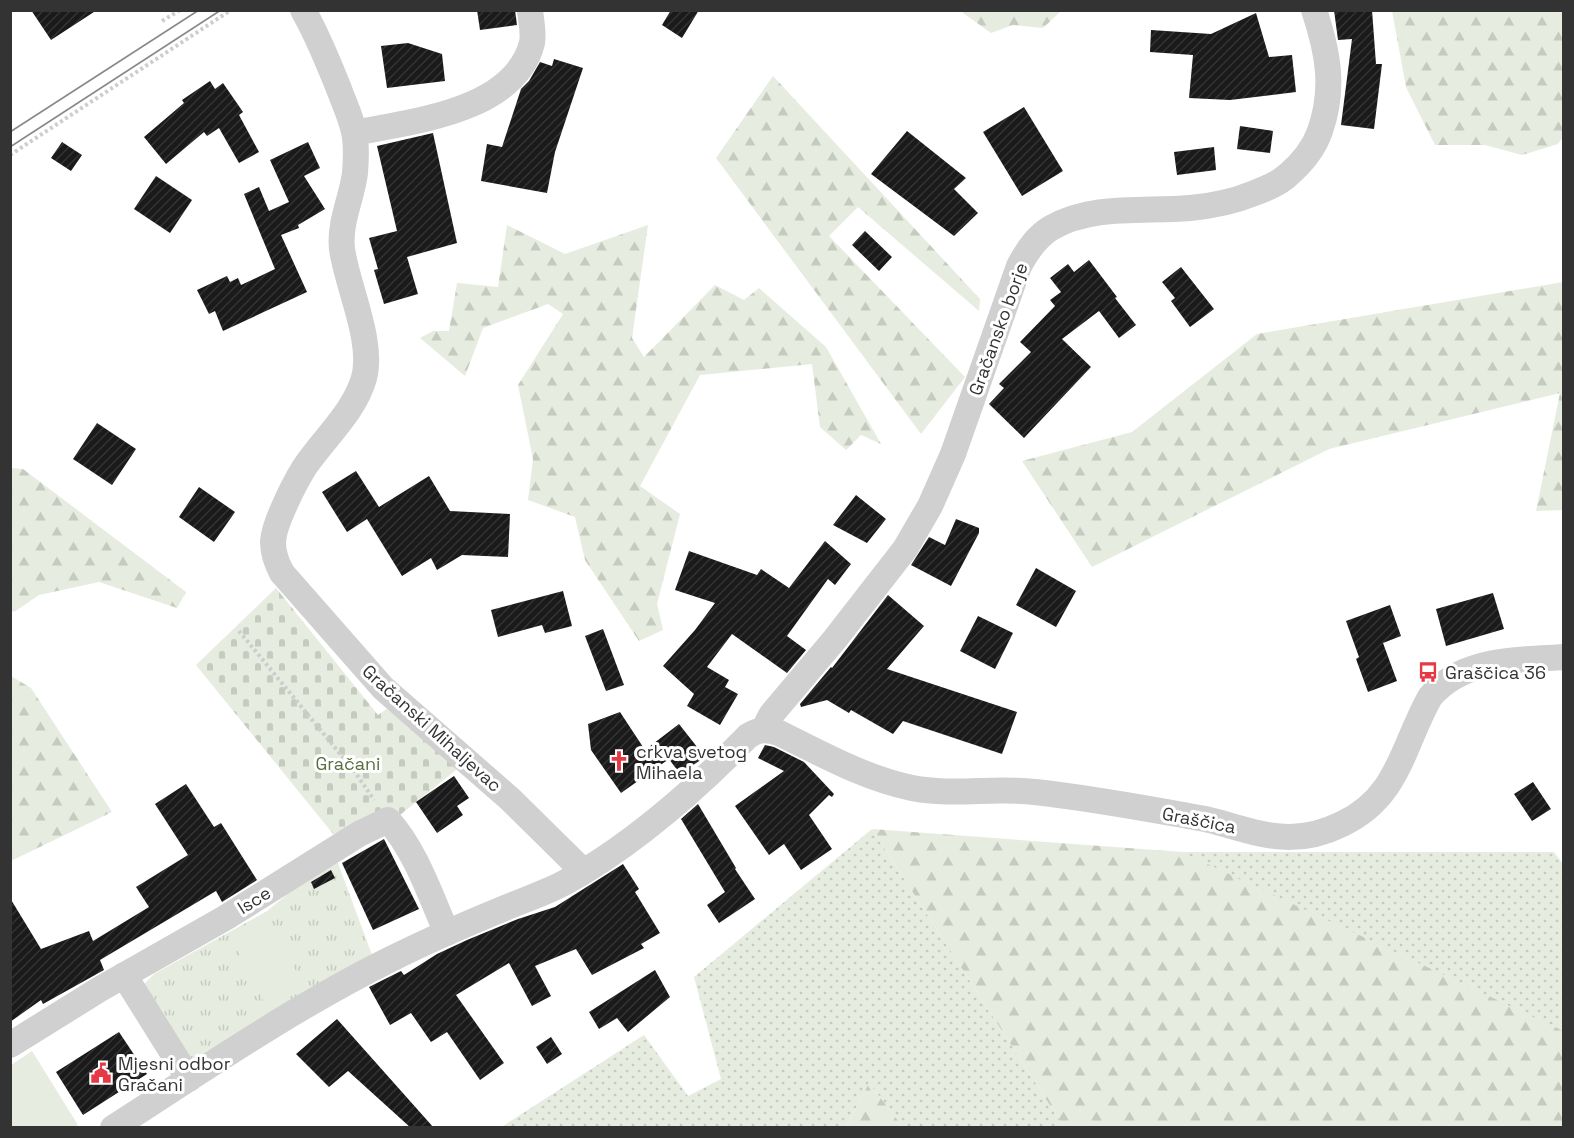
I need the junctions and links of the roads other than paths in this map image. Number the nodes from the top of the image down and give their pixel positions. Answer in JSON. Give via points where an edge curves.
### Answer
{"nodes":[{"id":1,"x":303,"y":10,"type":"edge"},
{"id":2,"x":530,"y":10,"type":"edge"},
{"id":3,"x":1314,"y":10,"type":"edge"},
{"id":4,"x":355,"y":133,"type":"junction"},
{"id":5,"x":1563,"y":657,"type":"edge"},
{"id":6,"x":764,"y":729,"type":"junction"},
{"id":7,"x":583,"y":871,"type":"junction"},
{"id":8,"x":447,"y":933,"type":"junction"},
{"id":9,"x":124,"y":975,"type":"junction"},
{"id":10,"x":10,"y":1045,"type":"edge"},
{"id":11,"x":189,"y":1079,"type":"junction"},
{"id":12,"x":113,"y":1128,"type":"edge"}],
"edges":[{"from":1,"to":4,"type":"street","name":"Gračanski Mihaljevac"},
{"from":2,"to":4,"type":"street","via":[[532,42],[527,54],[519,69],[494,92],[457,110]]},
{"from":3,"to":6,"type":"street","name":"Gračansko borje","via":[[1325,43],[1329,82],[1323,121],[1310,152],[1267,189],[1230,202],[1084,216],[1050,228],[1038,238],[1019,266],[965,422],[917,530]]},
{"from":4,"to":7,"type":"street","name":"Gračanski Mihaljevac","via":[[354,175],[342,237],[344,261],[362,331],[364,378],[349,408],[292,488],[274,530],[273,553],[282,573],[364,669],[510,799]]},
{"from":5,"to":6,"type":"street","name":"Graščica","via":[[1490,664],[1449,679],[1430,697],[1393,780],[1381,796],[1341,825],[1289,837],[1035,792],[913,788],[865,775],[778,732]]},
{"from":6,"to":7,"type":"street","via":[[748,736],[680,800],[621,847]]},
{"from":7,"to":8,"type":"street","via":[[562,884]]},
{"from":8,"to":9,"type":"street","name":"Isce","via":[[408,848],[388,820]]},
{"from":8,"to":11,"type":"street","via":[[353,979]]},
{"from":9,"to":10,"type":"street","name":"Isce"},
{"from":9,"to":11,"type":"street"},
{"from":11,"to":12,"type":"street"}]}
